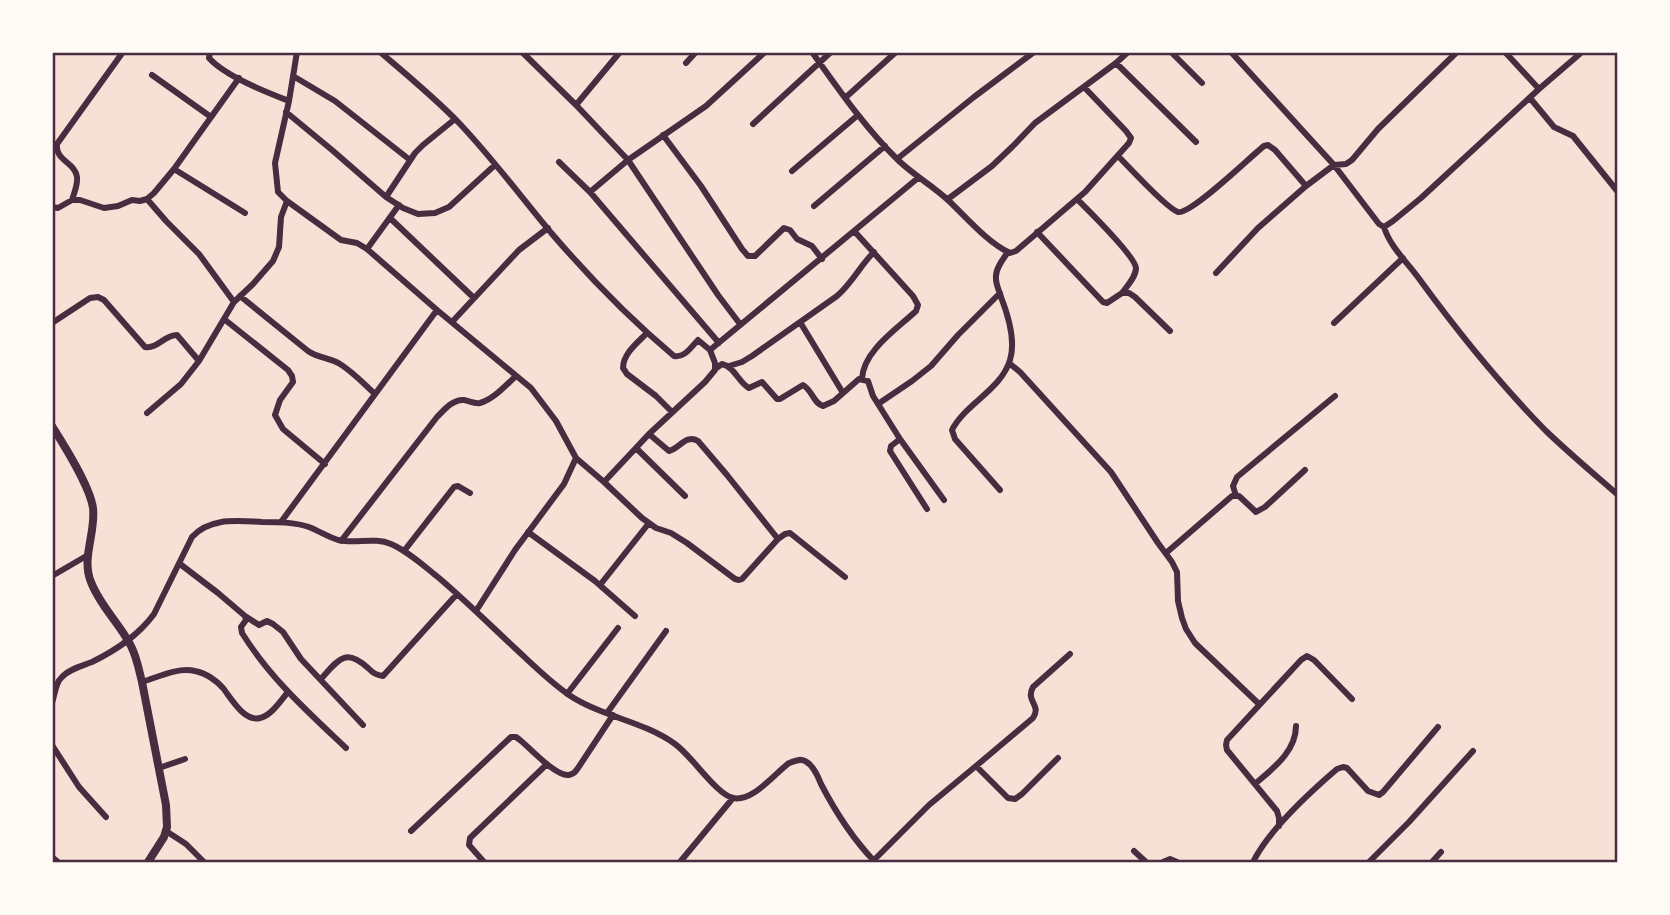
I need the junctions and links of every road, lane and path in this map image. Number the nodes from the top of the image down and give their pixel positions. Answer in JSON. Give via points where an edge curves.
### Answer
{"nodes":[{"id":1,"x":123,"y":52,"type":"edge"},
{"id":2,"x":210,"y":52,"type":"edge"},
{"id":3,"x":297,"y":52,"type":"edge"},
{"id":4,"x":380,"y":52,"type":"edge"},
{"id":5,"x":522,"y":52,"type":"edge"},
{"id":6,"x":620,"y":52,"type":"edge"},
{"id":7,"x":696,"y":52,"type":"edge"},
{"id":8,"x":765,"y":52,"type":"edge"},
{"id":9,"x":812,"y":52,"type":"edge"},
{"id":10,"x":831,"y":52,"type":"edge"},
{"id":11,"x":896,"y":52,"type":"edge"},
{"id":12,"x":1034,"y":52,"type":"edge"},
{"id":13,"x":1128,"y":52,"type":"edge"},
{"id":14,"x":1171,"y":52,"type":"edge"},
{"id":15,"x":1231,"y":52,"type":"edge"},
{"id":16,"x":1457,"y":52,"type":"edge"},
{"id":17,"x":1504,"y":52,"type":"edge"},
{"id":18,"x":1582,"y":52,"type":"edge"},
{"id":19,"x":686,"y":63,"type":"dead end"},
{"id":20,"x":819,"y":63,"type":"junction"},
{"id":21,"x":1116,"y":63,"type":"junction"},
{"id":22,"x":152,"y":75,"type":"dead end"},
{"id":23,"x":293,"y":76,"type":"junction"},
{"id":24,"x":239,"y":78,"type":"junction"},
{"id":25,"x":1202,"y":83,"type":"dead end"},
{"id":26,"x":1084,"y":87,"type":"junction"},
{"id":27,"x":1539,"y":89,"type":"junction"},
{"id":28,"x":845,"y":97,"type":"junction"},
{"id":29,"x":1530,"y":98,"type":"junction"},
{"id":30,"x":289,"y":101,"type":"junction"},
{"id":31,"x":576,"y":105,"type":"junction"},
{"id":32,"x":286,"y":112,"type":"junction"},
{"id":33,"x":858,"y":115,"type":"junction"},
{"id":34,"x":211,"y":117,"type":"junction"},
{"id":35,"x":455,"y":119,"type":"junction"},
{"id":36,"x":752,"y":124,"type":"dead end"},
{"id":37,"x":663,"y":135,"type":"junction"},
{"id":38,"x":1196,"y":142,"type":"dead end"},
{"id":39,"x":884,"y":146,"type":"junction"},
{"id":40,"x":1118,"y":156,"type":"junction"},
{"id":41,"x":897,"y":159,"type":"junction"},
{"id":42,"x":410,"y":160,"type":"junction"},
{"id":43,"x":628,"y":160,"type":"junction"},
{"id":44,"x":559,"y":162,"type":"dead end"},
{"id":45,"x":495,"y":165,"type":"junction"},
{"id":46,"x":1335,"y":165,"type":"junction"},
{"id":47,"x":174,"y":169,"type":"junction"},
{"id":48,"x":792,"y":171,"type":"dead end"},
{"id":49,"x":918,"y":178,"type":"junction"},
{"id":50,"x":1306,"y":186,"type":"junction"},
{"id":51,"x":590,"y":192,"type":"junction"},
{"id":52,"x":1618,"y":192,"type":"edge"},
{"id":53,"x":386,"y":197,"type":"junction"},
{"id":54,"x":147,"y":199,"type":"junction"},
{"id":55,"x":1077,"y":199,"type":"junction"},
{"id":56,"x":72,"y":200,"type":"junction"},
{"id":57,"x":948,"y":200,"type":"junction"},
{"id":58,"x":287,"y":201,"type":"junction"},
{"id":59,"x":399,"y":205,"type":"junction"},
{"id":60,"x":814,"y":206,"type":"dead end"},
{"id":61,"x":52,"y":207,"type":"edge"},
{"id":62,"x":245,"y":213,"type":"dead end"},
{"id":63,"x":390,"y":218,"type":"junction"},
{"id":64,"x":1384,"y":227,"type":"junction"},
{"id":65,"x":548,"y":228,"type":"junction"},
{"id":66,"x":855,"y":232,"type":"junction"},
{"id":67,"x":1037,"y":232,"type":"junction"},
{"id":68,"x":367,"y":249,"type":"junction"},
{"id":69,"x":874,"y":252,"type":"junction"},
{"id":70,"x":1008,"y":252,"type":"junction"},
{"id":71,"x":1404,"y":258,"type":"junction"},
{"id":72,"x":822,"y":259,"type":"junction"},
{"id":73,"x":1216,"y":273,"type":"dead end"},
{"id":74,"x":1000,"y":293,"type":"junction"},
{"id":75,"x":1122,"y":293,"type":"junction"},
{"id":76,"x":240,"y":296,"type":"junction"},
{"id":77,"x":474,"y":298,"type":"junction"},
{"id":78,"x":234,"y":302,"type":"junction"},
{"id":79,"x":438,"y":310,"type":"junction"},
{"id":80,"x":224,"y":319,"type":"junction"},
{"id":81,"x":452,"y":322,"type":"junction"},
{"id":82,"x":800,"y":322,"type":"junction"},
{"id":83,"x":52,"y":323,"type":"edge"},
{"id":84,"x":1334,"y":323,"type":"dead end"},
{"id":85,"x":740,"y":324,"type":"junction"},
{"id":86,"x":1170,"y":331,"type":"dead end"},
{"id":87,"x":647,"y":333,"type":"junction"},
{"id":88,"x":719,"y":343,"type":"junction"},
{"id":89,"x":710,"y":350,"type":"junction"},
{"id":90,"x":199,"y":361,"type":"junction"},
{"id":91,"x":1009,"y":363,"type":"junction"},
{"id":92,"x":729,"y":366,"type":"junction"},
{"id":93,"x":715,"y":370,"type":"junction"},
{"id":94,"x":516,"y":376,"type":"junction"},
{"id":95,"x":862,"y":379,"type":"junction"},
{"id":96,"x":843,"y":393,"type":"junction"},
{"id":97,"x":375,"y":394,"type":"junction"},
{"id":98,"x":1335,"y":396,"type":"dead end"},
{"id":99,"x":878,"y":404,"type":"junction"},
{"id":100,"x":672,"y":412,"type":"junction"},
{"id":101,"x":148,"y":413,"type":"dead end"},
{"id":102,"x":52,"y":426,"type":"edge"},
{"id":103,"x":649,"y":434,"type":"junction"},
{"id":104,"x":900,"y":439,"type":"junction"},
{"id":105,"x":636,"y":448,"type":"junction"},
{"id":106,"x":576,"y":458,"type":"junction"},
{"id":107,"x":325,"y":464,"type":"junction"},
{"id":108,"x":1305,"y":470,"type":"dead end"},
{"id":109,"x":604,"y":482,"type":"junction"},
{"id":110,"x":1000,"y":491,"type":"dead end"},
{"id":111,"x":470,"y":493,"type":"dead end"},
{"id":112,"x":1236,"y":495,"type":"junction"},
{"id":113,"x":1618,"y":495,"type":"edge"},
{"id":114,"x":685,"y":496,"type":"dead end"},
{"id":115,"x":944,"y":500,"type":"dead end"},
{"id":116,"x":927,"y":509,"type":"dead end"},
{"id":117,"x":281,"y":522,"type":"junction"},
{"id":118,"x":649,"y":523,"type":"junction"},
{"id":119,"x":528,"y":532,"type":"junction"},
{"id":120,"x":778,"y":540,"type":"junction"},
{"id":121,"x":341,"y":541,"type":"junction"},
{"id":122,"x":404,"y":551,"type":"junction"},
{"id":123,"x":1166,"y":553,"type":"junction"},
{"id":124,"x":88,"y":555,"type":"junction"},
{"id":125,"x":180,"y":564,"type":"junction"},
{"id":126,"x":52,"y":576,"type":"edge"},
{"id":127,"x":845,"y":577,"type":"dead end"},
{"id":128,"x":600,"y":585,"type":"junction"},
{"id":129,"x":457,"y":594,"type":"junction"},
{"id":130,"x":476,"y":611,"type":"junction"},
{"id":131,"x":245,"y":616,"type":"junction"},
{"id":132,"x":635,"y":616,"type":"dead end"},
{"id":133,"x":618,"y":628,"type":"dead end"},
{"id":134,"x":666,"y":631,"type":"dead end"},
{"id":135,"x":128,"y":640,"type":"junction"},
{"id":136,"x":1070,"y":654,"type":"dead end"},
{"id":137,"x":321,"y":679,"type":"junction"},
{"id":138,"x":142,"y":682,"type":"junction"},
{"id":139,"x":288,"y":692,"type":"junction"},
{"id":140,"x":567,"y":694,"type":"junction"},
{"id":141,"x":1352,"y":699,"type":"dead end"},
{"id":142,"x":52,"y":703,"type":"edge"},
{"id":143,"x":1259,"y":704,"type":"junction"},
{"id":144,"x":610,"y":714,"type":"junction"},
{"id":145,"x":363,"y":725,"type":"dead end"},
{"id":146,"x":1296,"y":726,"type":"dead end"},
{"id":147,"x":1438,"y":727,"type":"dead end"},
{"id":148,"x":52,"y":746,"type":"edge"},
{"id":149,"x":346,"y":748,"type":"dead end"},
{"id":150,"x":1473,"y":751,"type":"dead end"},
{"id":151,"x":1058,"y":758,"type":"dead end"},
{"id":152,"x":185,"y":759,"type":"dead end"},
{"id":153,"x":547,"y":764,"type":"junction"},
{"id":154,"x":976,"y":766,"type":"junction"},
{"id":155,"x":159,"y":768,"type":"junction"},
{"id":156,"x":1255,"y":785,"type":"junction"},
{"id":157,"x":733,"y":798,"type":"junction"},
{"id":158,"x":106,"y":817,"type":"dead end"},
{"id":159,"x":1279,"y":826,"type":"junction"},
{"id":160,"x":166,"y":831,"type":"junction"},
{"id":161,"x":411,"y":831,"type":"dead end"},
{"id":162,"x":1134,"y":851,"type":"dead end"},
{"id":163,"x":1441,"y":852,"type":"dead end"},
{"id":164,"x":52,"y":857,"type":"edge"},
{"id":165,"x":874,"y":862,"type":"edge"},
{"id":166,"x":58,"y":863,"type":"edge"},
{"id":167,"x":148,"y":863,"type":"edge"},
{"id":168,"x":204,"y":863,"type":"edge"},
{"id":169,"x":484,"y":863,"type":"edge"},
{"id":170,"x":680,"y":863,"type":"edge"},
{"id":171,"x":1146,"y":863,"type":"edge"},
{"id":172,"x":1163,"y":863,"type":"edge"},
{"id":173,"x":1177,"y":863,"type":"edge"},
{"id":174,"x":1253,"y":863,"type":"edge"},
{"id":175,"x":1369,"y":863,"type":"edge"},
{"id":176,"x":1432,"y":863,"type":"edge"}],
"edges":[{"from":1,"to":56,"type":"street","via":[[57,144],[59,156],[76,174]]},
{"from":2,"to":24,"type":"street","via":[[211,61]]},
{"from":3,"to":23,"type":"street"},
{"from":4,"to":35,"type":"street"},
{"from":5,"to":31,"type":"street"},
{"from":6,"to":31,"type":"street"},
{"from":7,"to":19,"type":"street"},
{"from":8,"to":37,"type":"street","via":[[706,106]]},
{"from":9,"to":20,"type":"street"},
{"from":10,"to":20,"type":"street"},
{"from":11,"to":28,"type":"street"},
{"from":12,"to":41,"type":"street"},
{"from":13,"to":21,"type":"street"},
{"from":14,"to":25,"type":"street"},
{"from":15,"to":46,"type":"street"},
{"from":16,"to":46,"type":"street","via":[[1352,160]]},
{"from":17,"to":27,"type":"street"},
{"from":18,"to":27,"type":"street"},
{"from":20,"to":28,"type":"street"},
{"from":20,"to":36,"type":"street"},
{"from":21,"to":26,"type":"street"},
{"from":21,"to":38,"type":"street"},
{"from":22,"to":34,"type":"street"},
{"from":23,"to":30,"type":"street"},
{"from":23,"to":42,"type":"street","via":[[335,101]]},
{"from":24,"to":30,"type":"street"},
{"from":24,"to":34,"type":"street"},
{"from":26,"to":40,"type":"street","via":[[1131,138]]},
{"from":26,"to":57,"type":"street","via":[[1035,122],[992,166]]},
{"from":27,"to":29,"type":"street"},
{"from":28,"to":33,"type":"street"},
{"from":29,"to":52,"type":"street","via":[[1554,127],[1573,136]]},
{"from":29,"to":64,"type":"street"},
{"from":30,"to":32,"type":"street"},
{"from":31,"to":43,"type":"street"},
{"from":32,"to":53,"type":"street"},
{"from":32,"to":58,"type":"street","via":[[275,163],[278,192]]},
{"from":33,"to":39,"type":"street"},
{"from":33,"to":48,"type":"street"},
{"from":34,"to":47,"type":"street"},
{"from":35,"to":42,"type":"street"},
{"from":35,"to":45,"type":"street"},
{"from":37,"to":43,"type":"street"},
{"from":37,"to":72,"type":"street","via":[[745,254],[755,256],[784,228],[812,246]]},
{"from":39,"to":41,"type":"street"},
{"from":39,"to":60,"type":"street"},
{"from":40,"to":50,"type":"street","via":[[1178,212],[1201,200],[1268,145]]},
{"from":40,"to":55,"type":"street"},
{"from":41,"to":49,"type":"street"},
{"from":42,"to":53,"type":"street"},
{"from":43,"to":51,"type":"street"},
{"from":43,"to":85,"type":"street"},
{"from":44,"to":51,"type":"street"},
{"from":45,"to":59,"type":"street","via":[[441,211],[418,214]]},
{"from":45,"to":65,"type":"street"},
{"from":46,"to":50,"type":"street"},
{"from":46,"to":64,"type":"street"},
{"from":47,"to":54,"type":"street"},
{"from":47,"to":62,"type":"street"},
{"from":49,"to":57,"type":"street"},
{"from":49,"to":66,"type":"street"},
{"from":50,"to":73,"type":"street"},
{"from":51,"to":88,"type":"street"},
{"from":53,"to":59,"type":"street"},
{"from":54,"to":56,"type":"street","via":[[104,208]]},
{"from":54,"to":78,"type":"street","via":[[199,254]]},
{"from":55,"to":67,"type":"street"},
{"from":55,"to":75,"type":"street","via":[[1136,266]]},
{"from":56,"to":61,"type":"street"},
{"from":57,"to":70,"type":"street"},
{"from":58,"to":68,"type":"street","via":[[341,240]]},
{"from":58,"to":76,"type":"street","via":[[273,261]]},
{"from":59,"to":63,"type":"street"},
{"from":63,"to":68,"type":"street"},
{"from":63,"to":77,"type":"street"},
{"from":64,"to":71,"type":"street"},
{"from":65,"to":77,"type":"street"},
{"from":65,"to":87,"type":"street"},
{"from":66,"to":69,"type":"street"},
{"from":66,"to":72,"type":"street"},
{"from":67,"to":70,"type":"street","via":[[1016,251]]},
{"from":67,"to":75,"type":"street","via":[[1103,302]]},
{"from":68,"to":79,"type":"street"},
{"from":69,"to":82,"type":"street","via":[[846,288]]},
{"from":69,"to":95,"type":"street","via":[[918,305],[873,352]]},
{"from":70,"to":74,"type":"street","via":[[996,273]]},
{"from":71,"to":84,"type":"street"},
{"from":71,"to":113,"type":"street","via":[[1524,407]]},
{"from":72,"to":85,"type":"street"},
{"from":74,"to":91,"type":"street","via":[[1013,342]]},
{"from":74,"to":99,"type":"street","via":[[931,366]]},
{"from":75,"to":86,"type":"street","via":[[1135,297]]},
{"from":76,"to":78,"type":"street"},
{"from":76,"to":97,"type":"street","via":[[308,351],[341,365]]},
{"from":77,"to":81,"type":"street"},
{"from":78,"to":80,"type":"street"},
{"from":79,"to":81,"type":"street"},
{"from":79,"to":97,"type":"street"},
{"from":80,"to":90,"type":"street"},
{"from":80,"to":107,"type":"street","via":[[288,370],[293,382],[275,415],[283,429]]},
{"from":81,"to":94,"type":"street"},
{"from":82,"to":92,"type":"street","via":[[752,356]]},
{"from":82,"to":96,"type":"street"},
{"from":83,"to":90,"type":"street","via":[[98,297],[145,347],[177,335]]},
{"from":85,"to":88,"type":"street"},
{"from":87,"to":89,"type":"street","via":[[674,356],[684,354],[698,340]]},
{"from":87,"to":100,"type":"street","via":[[626,355],[623,368]]},
{"from":88,"to":89,"type":"street"},
{"from":89,"to":93,"type":"street"},
{"from":90,"to":101,"type":"street"},
{"from":91,"to":110,"type":"street","via":[[952,430]]},
{"from":91,"to":123,"type":"street","via":[[1111,472]]},
{"from":92,"to":93,"type":"street","via":[[722,364]]},
{"from":92,"to":96,"type":"street","via":[[746,386],[762,382],[777,399],[803,385],[820,406]]},
{"from":93,"to":100,"type":"street"},
{"from":94,"to":106,"type":"street","via":[[556,421]]},
{"from":94,"to":121,"type":"street","via":[[488,400],[461,400],[446,408]]},
{"from":95,"to":96,"type":"street"},
{"from":95,"to":99,"type":"street"},
{"from":97,"to":107,"type":"street"},
{"from":98,"to":112,"type":"street","via":[[1237,477]]},
{"from":99,"to":104,"type":"street"},
{"from":100,"to":103,"type":"street"},
{"from":102,"to":124,"type":"street","via":[[89,492],[93,523]]},
{"from":103,"to":105,"type":"street"},
{"from":103,"to":120,"type":"street","via":[[669,451],[688,439],[698,441]]},
{"from":104,"to":115,"type":"street"},
{"from":104,"to":116,"type":"street","via":[[890,451]]},
{"from":105,"to":109,"type":"street"},
{"from":105,"to":114,"type":"street"},
{"from":106,"to":109,"type":"street"},
{"from":106,"to":119,"type":"street","via":[[570,475]]},
{"from":107,"to":117,"type":"street"},
{"from":108,"to":112,"type":"street","via":[[1256,512]]},
{"from":109,"to":118,"type":"street"},
{"from":111,"to":122,"type":"street","via":[[454,487]]},
{"from":112,"to":123,"type":"street"},
{"from":117,"to":121,"type":"street","via":[[306,526]]},
{"from":117,"to":125,"type":"street","via":[[232,521],[205,526],[192,537]]},
{"from":118,"to":120,"type":"street","via":[[739,580]]},
{"from":118,"to":128,"type":"street"},
{"from":119,"to":128,"type":"street"},
{"from":119,"to":130,"type":"street"},
{"from":120,"to":127,"type":"street","via":[[790,533]]},
{"from":121,"to":122,"type":"street","via":[[380,541]]},
{"from":122,"to":129,"type":"street"},
{"from":123,"to":143,"type":"street","via":[[1177,572],[1178,601],[1186,629]]},
{"from":124,"to":126,"type":"street"},
{"from":124,"to":135,"type":"street","via":[[92,584]]},
{"from":125,"to":131,"type":"street"},
{"from":125,"to":135,"type":"street","via":[[154,614]]},
{"from":128,"to":132,"type":"street"},
{"from":129,"to":130,"type":"street"},
{"from":129,"to":137,"type":"street","via":[[383,676],[346,657]]},
{"from":130,"to":140,"type":"street"},
{"from":131,"to":137,"type":"street","via":[[259,625],[267,621],[276,626]]},
{"from":131,"to":139,"type":"street","via":[[242,633]]},
{"from":133,"to":140,"type":"street"},
{"from":134,"to":144,"type":"street"},
{"from":135,"to":138,"type":"street"},
{"from":135,"to":142,"type":"street","via":[[64,675]]},
{"from":136,"to":154,"type":"street","via":[[1030,692],[1036,709],[1033,718]]},
{"from":137,"to":145,"type":"street"},
{"from":138,"to":139,"type":"street","via":[[177,671],[195,671],[217,682],[239,709],[259,719]]},
{"from":138,"to":155,"type":"street"},
{"from":139,"to":149,"type":"street"},
{"from":140,"to":144,"type":"street"},
{"from":141,"to":143,"type":"street","via":[[1307,656]]},
{"from":143,"to":156,"type":"street","via":[[1226,745]]},
{"from":144,"to":153,"type":"street","via":[[573,774],[560,773]]},
{"from":144,"to":157,"type":"street","via":[[675,744],[724,795]]},
{"from":146,"to":156,"type":"street","via":[[1295,740],[1284,757]]},
{"from":147,"to":159,"type":"street","via":[[1383,792],[1368,791],[1343,767]]},
{"from":148,"to":158,"type":"street"},
{"from":150,"to":175,"type":"street"},
{"from":151,"to":154,"type":"street","via":[[1015,799],[1008,798]]},
{"from":152,"to":155,"type":"street"},
{"from":153,"to":161,"type":"street","via":[[511,737]]},
{"from":153,"to":169,"type":"street","via":[[470,838],[469,845]]},
{"from":154,"to":165,"type":"street","via":[[929,805]]},
{"from":155,"to":160,"type":"street"},
{"from":156,"to":159,"type":"street","via":[[1277,811]]},
{"from":157,"to":165,"type":"street","via":[[750,795],[789,763],[804,760]]},
{"from":157,"to":170,"type":"street"},
{"from":159,"to":174,"type":"street"},
{"from":160,"to":167,"type":"street"},
{"from":160,"to":168,"type":"street"},
{"from":162,"to":171,"type":"street"},
{"from":163,"to":176,"type":"street"},
{"from":164,"to":166,"type":"street"},
{"from":172,"to":173,"type":"street","via":[[1171,859]]}]}
